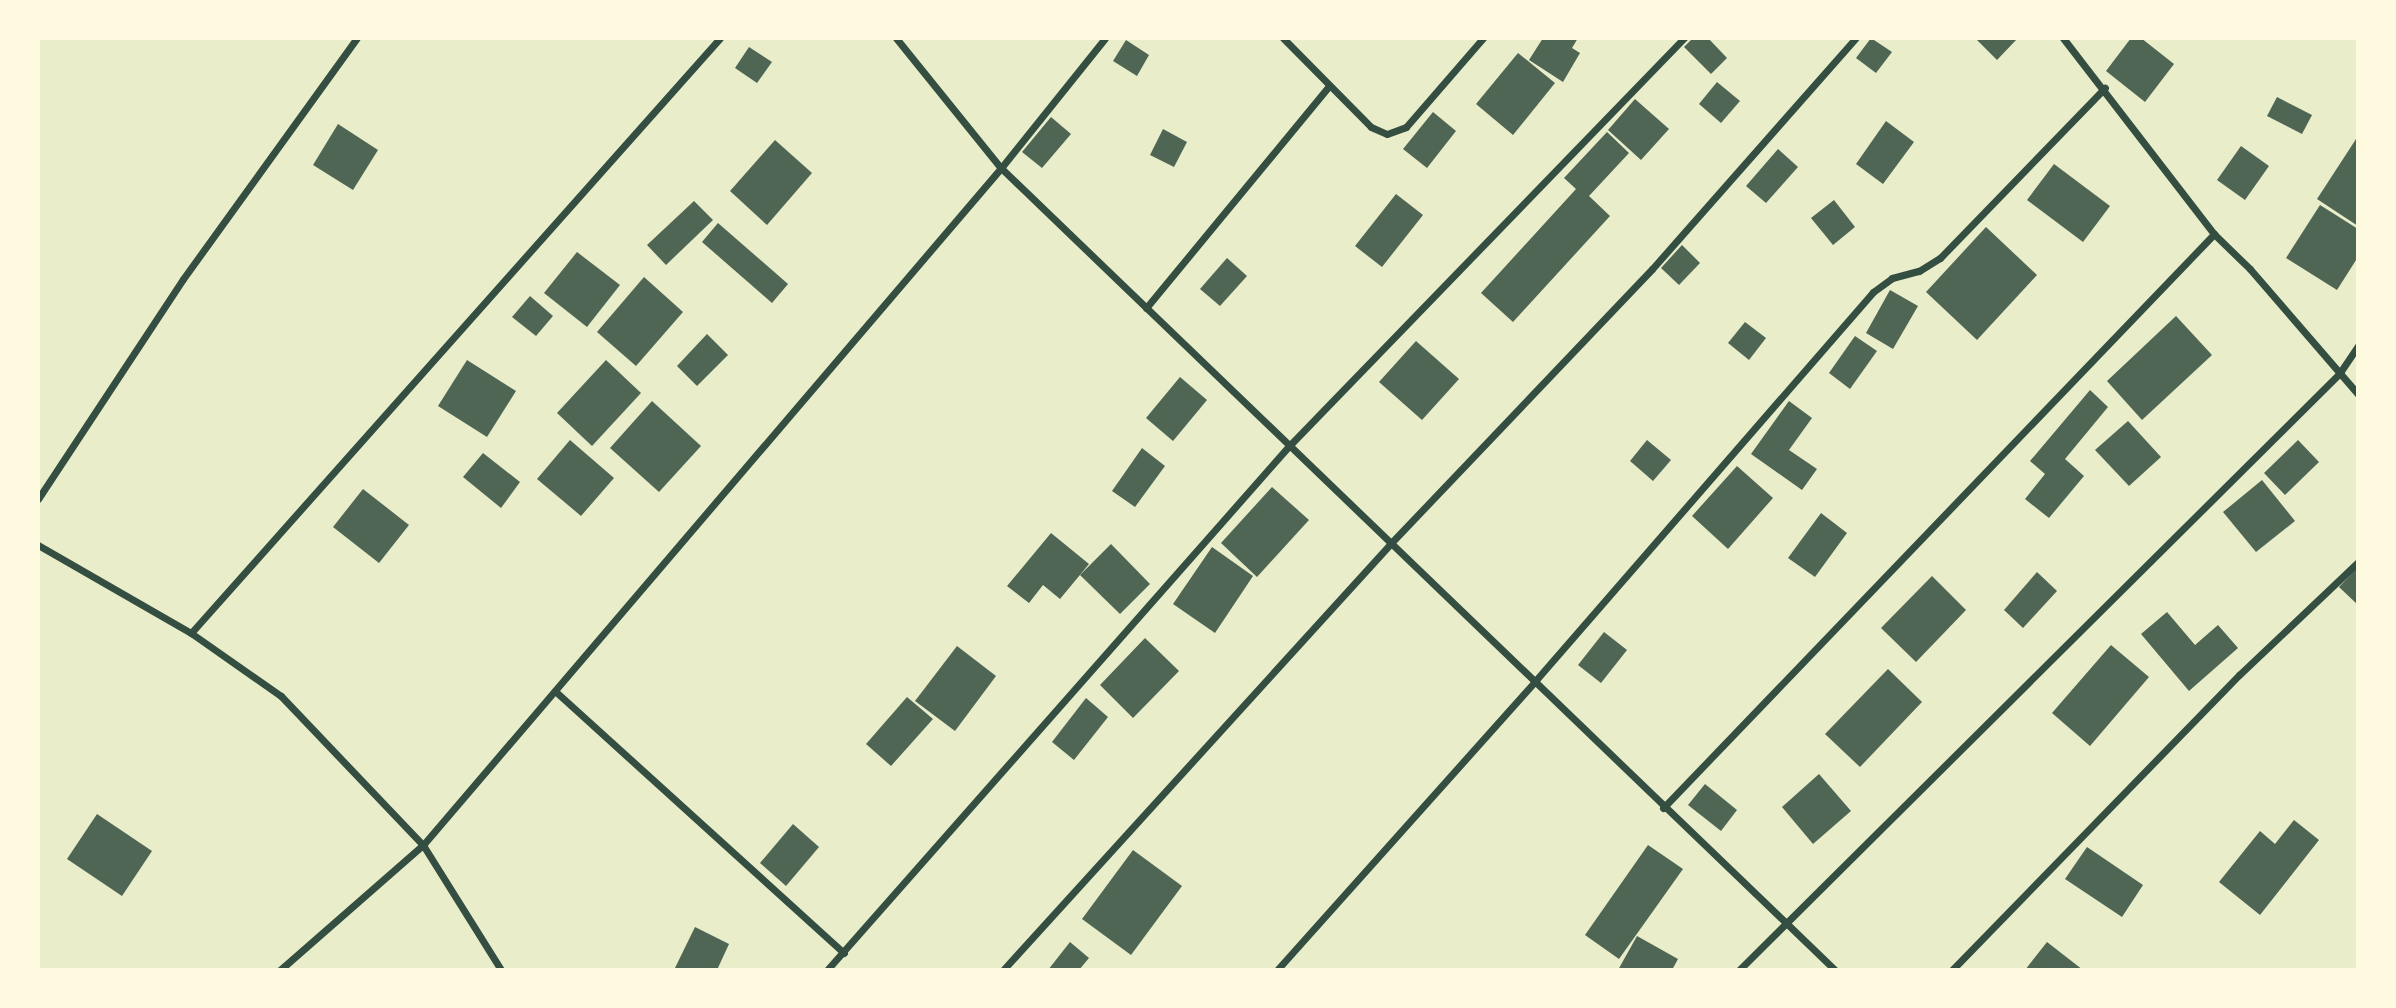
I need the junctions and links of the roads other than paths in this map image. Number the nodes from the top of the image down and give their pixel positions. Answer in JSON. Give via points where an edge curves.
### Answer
{"nodes":[{"id":1,"x":357,"y":38,"type":"edge"},
{"id":2,"x":720,"y":38,"type":"edge"},
{"id":3,"x":896,"y":38,"type":"edge"},
{"id":4,"x":1105,"y":38,"type":"edge"},
{"id":5,"x":1283,"y":38,"type":"edge"},
{"id":6,"x":1483,"y":38,"type":"edge"},
{"id":7,"x":1684,"y":38,"type":"edge"},
{"id":8,"x":1856,"y":38,"type":"edge"},
{"id":9,"x":2063,"y":38,"type":"edge"},
{"id":10,"x":1329,"y":86,"type":"junction"},
{"id":11,"x":2105,"y":88,"type":"junction"},
{"id":12,"x":1001,"y":169,"type":"junction"},
{"id":13,"x":2214,"y":234,"type":"junction"},
{"id":14,"x":1146,"y":308,"type":"junction"},
{"id":15,"x":2357,"y":346,"type":"edge"},
{"id":16,"x":2339,"y":374,"type":"junction"},
{"id":17,"x":2357,"y":394,"type":"edge"},
{"id":18,"x":1289,"y":446,"type":"junction"},
{"id":19,"x":38,"y":499,"type":"edge"},
{"id":20,"x":1392,"y":541,"type":"junction"},
{"id":21,"x":38,"y":545,"type":"edge"},
{"id":22,"x":2357,"y":562,"type":"edge"},
{"id":23,"x":191,"y":633,"type":"junction"},
{"id":24,"x":1536,"y":680,"type":"junction"},
{"id":25,"x":555,"y":691,"type":"junction"},
{"id":26,"x":1662,"y":808,"type":"junction"},
{"id":27,"x":423,"y":845,"type":"junction"},
{"id":28,"x":1784,"y":921,"type":"junction"},
{"id":29,"x":844,"y":953,"type":"junction"},
{"id":30,"x":280,"y":970,"type":"edge"},
{"id":31,"x":501,"y":970,"type":"edge"},
{"id":32,"x":827,"y":970,"type":"edge"},
{"id":33,"x":1003,"y":970,"type":"edge"},
{"id":34,"x":1277,"y":970,"type":"edge"},
{"id":35,"x":1739,"y":970,"type":"edge"},
{"id":36,"x":1835,"y":970,"type":"edge"},
{"id":37,"x":1952,"y":970,"type":"edge"}],
"edges":[{"from":1,"to":19,"type":"street","via":[[183,279]]},
{"from":2,"to":23,"type":"street"},
{"from":3,"to":12,"type":"street"},
{"from":4,"to":12,"type":"street"},
{"from":5,"to":10,"type":"street"},
{"from":6,"to":10,"type":"street","via":[[1406,127],[1387,134],[1371,127]]},
{"from":7,"to":18,"type":"street"},
{"from":8,"to":20,"type":"street","via":[[1652,270]]},
{"from":9,"to":11,"type":"street"},
{"from":10,"to":14,"type":"street"},
{"from":11,"to":13,"type":"street"},
{"from":11,"to":24,"type":"street","via":[[1940,258],[1919,271],[1892,278],[1873,292]]},
{"from":12,"to":14,"type":"street"},
{"from":12,"to":25,"type":"street"},
{"from":13,"to":16,"type":"street","via":[[2250,269]]},
{"from":13,"to":26,"type":"street"},
{"from":14,"to":18,"type":"street"},
{"from":15,"to":16,"type":"street"},
{"from":16,"to":17,"type":"street"},
{"from":16,"to":28,"type":"street"},
{"from":18,"to":20,"type":"street"},
{"from":18,"to":29,"type":"street"},
{"from":20,"to":24,"type":"street"},
{"from":20,"to":33,"type":"street"},
{"from":21,"to":23,"type":"street"},
{"from":22,"to":37,"type":"street","via":[[2239,675]]},
{"from":23,"to":27,"type":"street","via":[[281,696]]},
{"from":24,"to":26,"type":"street"},
{"from":24,"to":34,"type":"street"},
{"from":25,"to":27,"type":"street"},
{"from":25,"to":29,"type":"street"},
{"from":26,"to":28,"type":"street"},
{"from":27,"to":30,"type":"street"},
{"from":27,"to":31,"type":"street"},
{"from":28,"to":35,"type":"street"},
{"from":28,"to":36,"type":"street"},
{"from":29,"to":32,"type":"street"}]}
